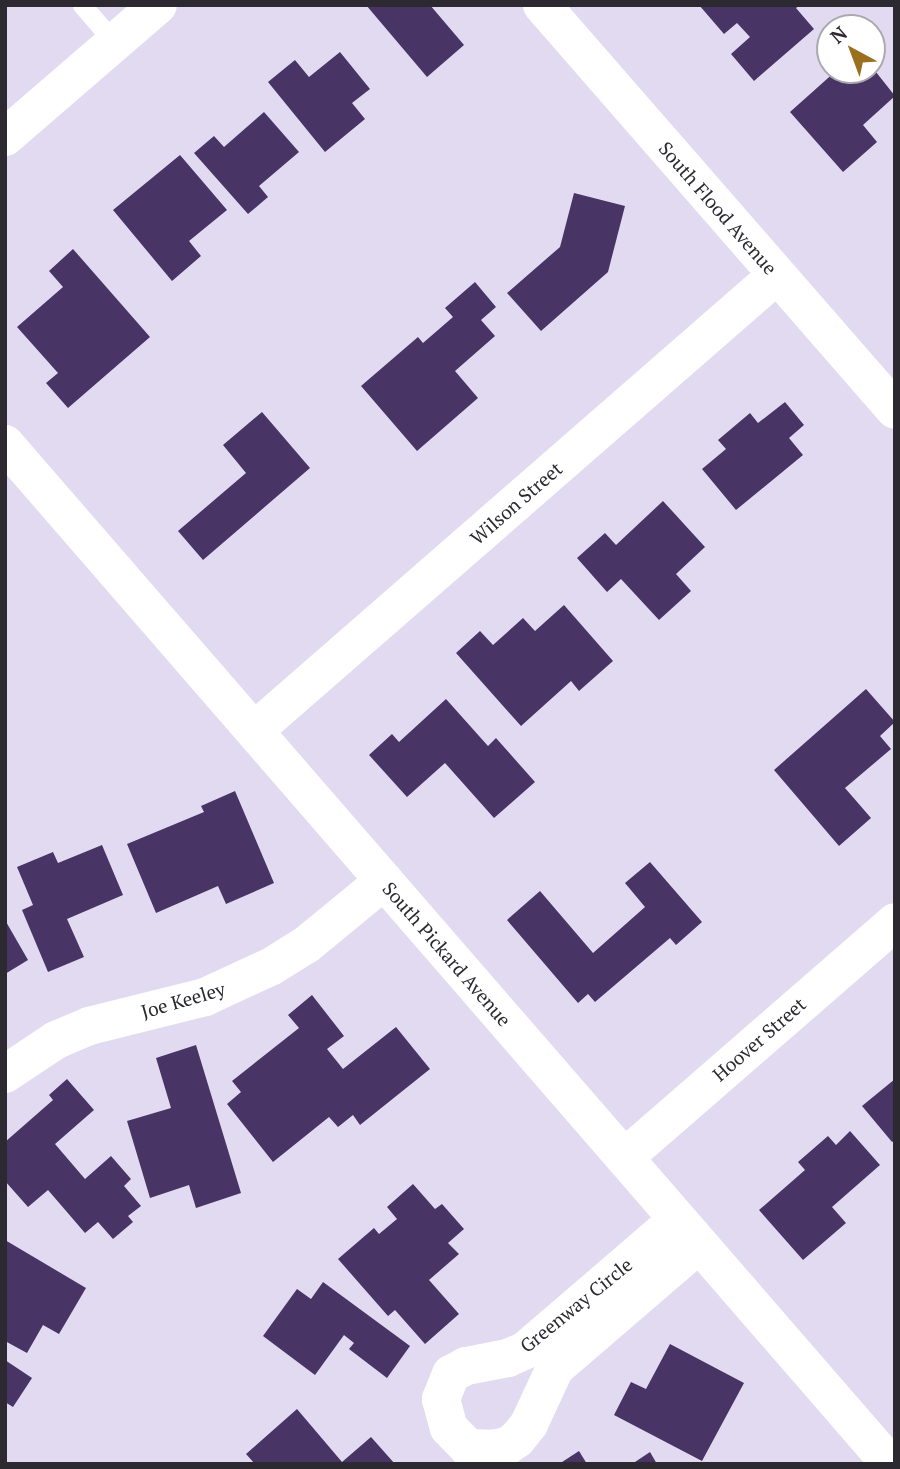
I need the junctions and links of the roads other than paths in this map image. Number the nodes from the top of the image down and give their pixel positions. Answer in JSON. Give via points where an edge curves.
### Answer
{"nodes":[{"id":1,"x":82,"y":5,"type":"edge"},
{"id":2,"x":158,"y":5,"type":"edge"},
{"id":3,"x":542,"y":5,"type":"edge"},
{"id":4,"x":114,"y":42,"type":"junction"},
{"id":5,"x":5,"y":137,"type":"edge"},
{"id":6,"x":777,"y":275,"type":"junction"},
{"id":7,"x":895,"y":411,"type":"edge"},
{"id":8,"x":5,"y":444,"type":"edge"},
{"id":9,"x":254,"y":730,"type":"junction"},
{"id":10,"x":384,"y":881,"type":"junction"},
{"id":11,"x":895,"y":922,"type":"edge"},
{"id":12,"x":5,"y":1074,"type":"edge"},
{"id":13,"x":625,"y":1157,"type":"junction"},
{"id":14,"x":687,"y":1233,"type":"junction"},
{"id":15,"x":890,"y":1464,"type":"edge"}],
"edges":[{"from":1,"to":4,"type":"lane"},
{"from":2,"to":4,"type":"street"},
{"from":3,"to":6,"type":"street","name":"South Flood Avenue"},
{"from":4,"to":5,"type":"street"},
{"from":6,"to":7,"type":"street","name":"South Flood Avenue"},
{"from":6,"to":9,"type":"street","name":"Wilson Street"},
{"from":8,"to":9,"type":"street","name":"South Pickard Avenue"},
{"from":9,"to":10,"type":"street","name":"South Pickard Avenue"},
{"from":10,"to":12,"type":"street","name":"Joe Keeley","via":[[306,945],[272,966],[205,997],[89,1026],[56,1040]]},
{"from":10,"to":13,"type":"street","name":"South Pickard Avenue"},
{"from":11,"to":13,"type":"street","name":"Hoover Street"},
{"from":13,"to":14,"type":"street","name":"South Pickard Avenue"},
{"from":14,"to":14,"type":"street","name":"Greenway Circle","via":[[526,1350],[452,1374],[441,1399],[449,1428],[468,1448],[492,1449],[517,1439],[555,1368]]},
{"from":14,"to":15,"type":"street","name":"South Pickard Avenue"}]}
